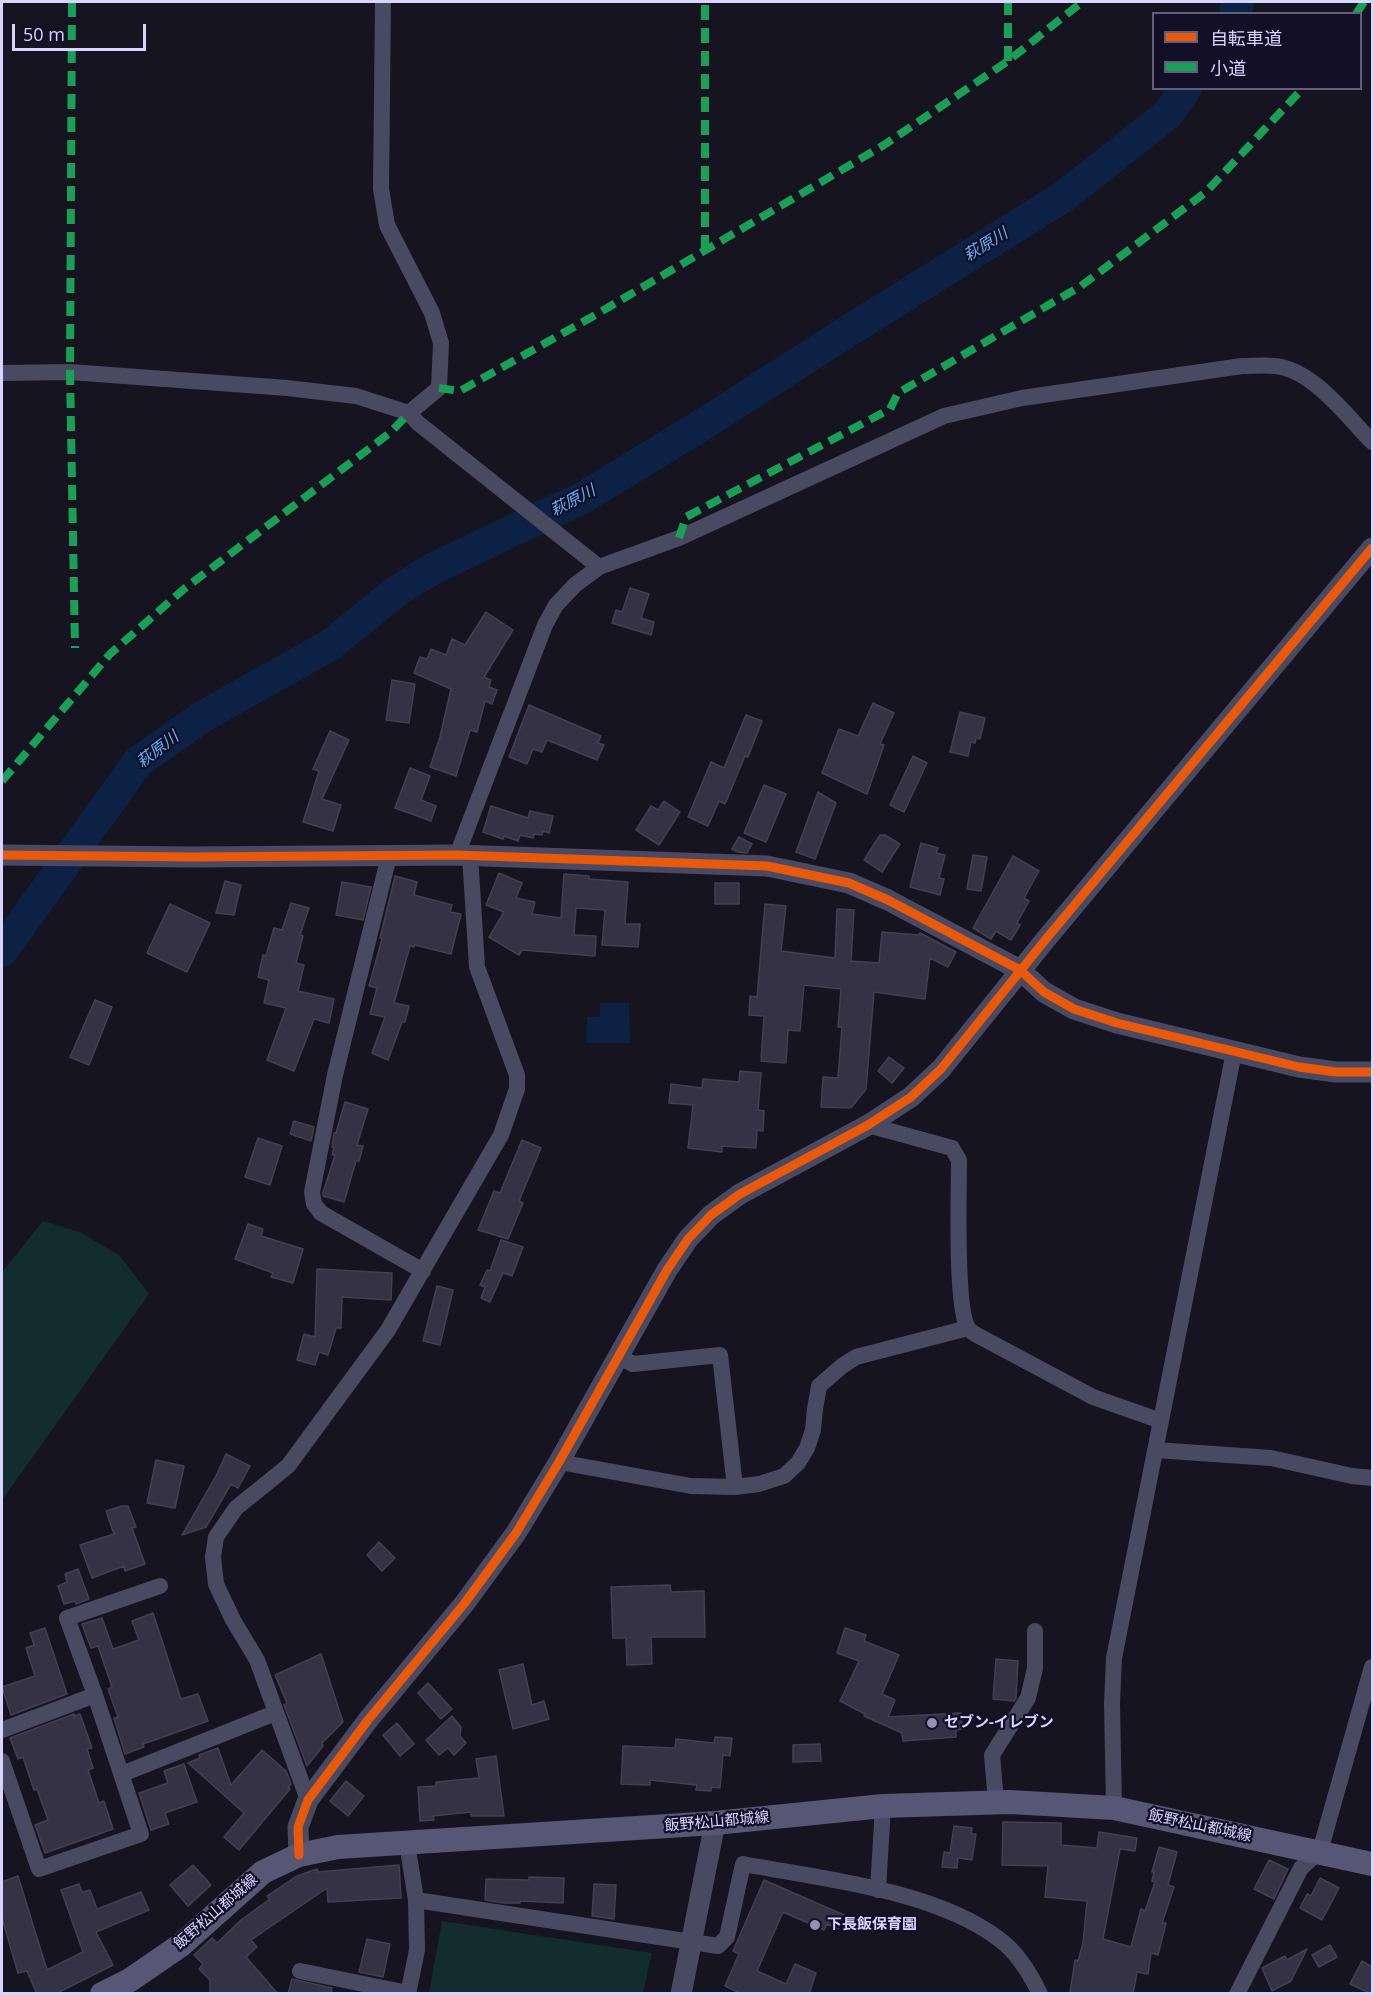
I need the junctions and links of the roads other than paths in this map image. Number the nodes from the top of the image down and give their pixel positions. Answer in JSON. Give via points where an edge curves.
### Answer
{"nodes":[{"id":1,"x":383,"y":2,"type":"edge"},
{"id":2,"x":2,"y":373,"type":"edge"},
{"id":3,"x":413,"y":418,"type":"junction"},
{"id":4,"x":1372,"y":442,"type":"edge"},
{"id":5,"x":1372,"y":548,"type":"edge"},
{"id":6,"x":598,"y":567,"type":"junction"},
{"id":7,"x":2,"y":855,"type":"edge"},
{"id":8,"x":389,"y":855,"type":"junction"},
{"id":9,"x":464,"y":855,"type":"junction"},
{"id":10,"x":1020,"y":970,"type":"junction"},
{"id":11,"x":1234,"y":1052,"type":"junction"},
{"id":12,"x":1372,"y":1072,"type":"edge"},
{"id":13,"x":868,"y":1125,"type":"junction"},
{"id":14,"x":423,"y":1270,"type":"junction"},
{"id":15,"x":968,"y":1328,"type":"junction"},
{"id":16,"x":618,"y":1357,"type":"junction"},
{"id":17,"x":1161,"y":1421,"type":"junction"},
{"id":18,"x":1156,"y":1450,"type":"junction"},
{"id":19,"x":560,"y":1462,"type":"junction"},
{"id":20,"x":1372,"y":1478,"type":"edge"},
{"id":21,"x":735,"y":1487,"type":"junction"},
{"id":22,"x":160,"y":1586,"type":"dead end"},
{"id":23,"x":1035,"y":1631,"type":"dead end"},
{"id":24,"x":1372,"y":1667,"type":"edge"},
{"id":25,"x":94,"y":1695,"type":"junction"},
{"id":26,"x":275,"y":1713,"type":"junction"},
{"id":27,"x":2,"y":1730,"type":"edge"},
{"id":28,"x":2,"y":1761,"type":"edge"},
{"id":29,"x":122,"y":1774,"type":"junction"},
{"id":30,"x":308,"y":1800,"type":"junction"},
{"id":31,"x":996,"y":1802,"type":"junction"},
{"id":32,"x":883,"y":1806,"type":"junction"},
{"id":33,"x":1114,"y":1808,"type":"junction"},
{"id":34,"x":715,"y":1823,"type":"junction"},
{"id":35,"x":407,"y":1843,"type":"junction"},
{"id":36,"x":1320,"y":1851,"type":"junction"},
{"id":37,"x":299,"y":1855,"type":"junction"},
{"id":38,"x":1372,"y":1864,"type":"edge"},
{"id":39,"x":878,"y":1890,"type":"junction"},
{"id":40,"x":416,"y":1900,"type":"junction"},
{"id":41,"x":691,"y":1941,"type":"junction"},
{"id":42,"x":300,"y":1971,"type":"dead end"},
{"id":43,"x":408,"y":1993,"type":"edge"},
{"id":44,"x":102,"y":1994,"type":"edge"},
{"id":45,"x":681,"y":1994,"type":"edge"},
{"id":46,"x":1040,"y":1994,"type":"edge"},
{"id":47,"x":1238,"y":1994,"type":"edge"}],
"edges":[{"from":1,"to":3,"type":"street","via":[[381,189],[387,225],[432,313],[441,343],[439,387]]},
{"from":2,"to":3,"type":"street","via":[[70,372],[287,388],[356,396]]},
{"from":3,"to":6,"type":"street"},
{"from":4,"to":6,"type":"street","via":[[1322,390],[1302,375],[1277,366],[1242,366],[1022,398],[944,416],[679,538]]},
{"from":5,"to":10,"type":"street"},
{"from":6,"to":9,"type":"street","via":[[556,605],[544,625]]},
{"from":7,"to":8,"type":"street"},
{"from":8,"to":9,"type":"street"},
{"from":8,"to":14,"type":"street","via":[[335,1075],[312,1192],[321,1213]]},
{"from":9,"to":10,"type":"street","via":[[767,866],[818,875],[888,900]]},
{"from":9,"to":14,"type":"street","via":[[477,967],[517,1075],[517,1089],[501,1135]]},
{"from":10,"to":11,"type":"street","via":[[1044,992],[1074,1009]]},
{"from":10,"to":13,"type":"street","via":[[940,1069],[911,1097]]},
{"from":11,"to":12,"type":"street","via":[[1299,1067]]},
{"from":11,"to":17,"type":"street"},
{"from":13,"to":15,"type":"street","via":[[952,1148],[959,1160],[960,1283]]},
{"from":13,"to":16,"type":"street","via":[[740,1194],[711,1215],[667,1270]]},
{"from":14,"to":26,"type":"street","via":[[388,1330],[288,1466],[236,1508],[216,1537],[216,1584],[232,1620],[257,1660]]},
{"from":15,"to":17,"type":"street","via":[[1093,1397]]},
{"from":15,"to":21,"type":"street","via":[[856,1357],[842,1366],[819,1386],[813,1430],[798,1463],[784,1476]]},
{"from":16,"to":19,"type":"street"},
{"from":16,"to":21,"type":"street","via":[[633,1364],[720,1355]]},
{"from":17,"to":18,"type":"street"},
{"from":18,"to":20,"type":"street","via":[[1271,1458]]},
{"from":18,"to":33,"type":"street","via":[[1114,1658]]},
{"from":19,"to":21,"type":"street","via":[[692,1486]]},
{"from":19,"to":30,"type":"street","via":[[516,1533],[464,1604]]},
{"from":22,"to":25,"type":"street","via":[[67,1618]]},
{"from":23,"to":31,"type":"street","via":[[1035,1668],[1028,1698],[992,1755]]},
{"from":24,"to":36,"type":"street"},
{"from":25,"to":27,"type":"street"},
{"from":25,"to":29,"type":"street"},
{"from":26,"to":29,"type":"street"},
{"from":26,"to":30,"type":"street"},
{"from":28,"to":29,"type":"street","via":[[39,1869],[141,1834]]},
{"from":30,"to":37,"type":"street","via":[[298,1827]]},
{"from":31,"to":32,"type":"main road","name":"飯野松山都城線"},
{"from":31,"to":33,"type":"main road","name":"飯野松山都城線"},
{"from":32,"to":34,"type":"main road","name":"飯野松山都城線"},
{"from":32,"to":39,"type":"street"},
{"from":33,"to":36,"type":"main road","name":"飯野松山都城線"},
{"from":34,"to":35,"type":"main road","name":"飯野松山都城線"},
{"from":34,"to":41,"type":"street"},
{"from":35,"to":37,"type":"main road","name":"飯野松山都城線","via":[[338,1847]]},
{"from":35,"to":40,"type":"street"},
{"from":36,"to":38,"type":"main road","name":"飯野松山都城線"},
{"from":36,"to":47,"type":"street","via":[[1301,1868]]},
{"from":37,"to":44,"type":"main road","name":"飯野松山都城線","via":[[263,1872],[181,1945]]},
{"from":39,"to":41,"type":"street","via":[[743,1864],[727,1937],[718,1946]]},
{"from":39,"to":46,"type":"street","via":[[943,1908],[1001,1940],[1027,1967]]},
{"from":40,"to":41,"type":"street"},
{"from":40,"to":43,"type":"street","via":[[417,1950]]},
{"from":41,"to":45,"type":"street"},
{"from":42,"to":43,"type":"street"}]}
